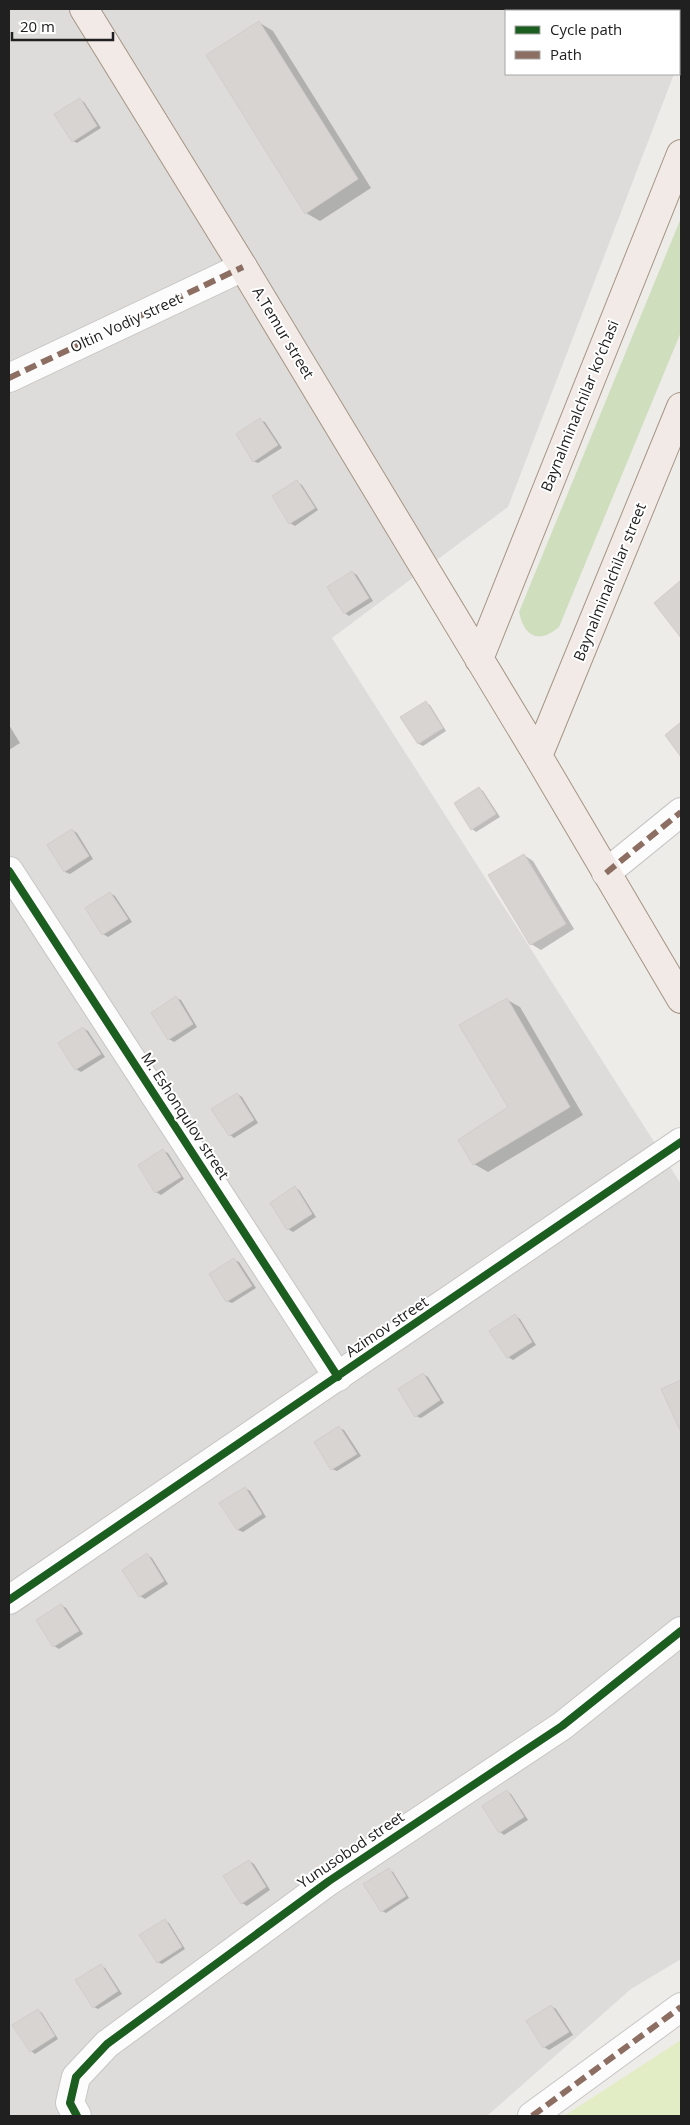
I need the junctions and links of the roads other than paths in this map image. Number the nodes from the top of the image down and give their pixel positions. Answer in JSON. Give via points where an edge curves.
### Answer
{"nodes":[{"id":1,"x":84,"y":9,"type":"edge"},
{"id":2,"x":681,"y":154,"type":"edge"},
{"id":3,"x":244,"y":267,"type":"junction"},
{"id":4,"x":9,"y":378,"type":"edge"},
{"id":5,"x":681,"y":407,"type":"edge"},
{"id":6,"x":479,"y":659,"type":"junction"},
{"id":7,"x":538,"y":756,"type":"junction"},
{"id":8,"x":681,"y":812,"type":"edge"},
{"id":9,"x":9,"y":871,"type":"edge"},
{"id":10,"x":606,"y":873,"type":"junction"},
{"id":11,"x":681,"y":1000,"type":"edge"},
{"id":12,"x":681,"y":1142,"type":"edge"},
{"id":13,"x":338,"y":1377,"type":"junction"},
{"id":14,"x":9,"y":1600,"type":"edge"},
{"id":15,"x":681,"y":1631,"type":"edge"},
{"id":16,"x":681,"y":2007,"type":"edge"},
{"id":17,"x":76,"y":2116,"type":"edge"},
{"id":18,"x":532,"y":2116,"type":"edge"}],
"edges":[{"from":1,"to":3,"type":"main road","name":"A.Temur street"},
{"from":2,"to":6,"type":"main road","name":"Baynalminalchilar ko’chasi"},
{"from":3,"to":4,"type":"street","name":"Oltin Vodiy street"},
{"from":3,"to":6,"type":"main road","name":"A.Temur street"},
{"from":5,"to":7,"type":"main road","name":"Baynalminalchilar street"},
{"from":6,"to":7,"type":"main road","name":"A.Temur street"},
{"from":7,"to":10,"type":"main road","name":"A.Temur street"},
{"from":8,"to":10,"type":"street"},
{"from":9,"to":13,"type":"street","name":"M. Eshonqulov street"},
{"from":10,"to":11,"type":"main road","name":"A.Temur street"},
{"from":12,"to":13,"type":"street","name":"Azimov street"},
{"from":13,"to":14,"type":"street","name":"Azimov street"},
{"from":15,"to":17,"type":"street","name":"Yunusobod street","via":[[562,1726],[329,1881],[107,2044],[76,2077],[70,2102]]},
{"from":16,"to":18,"type":"street"}]}
